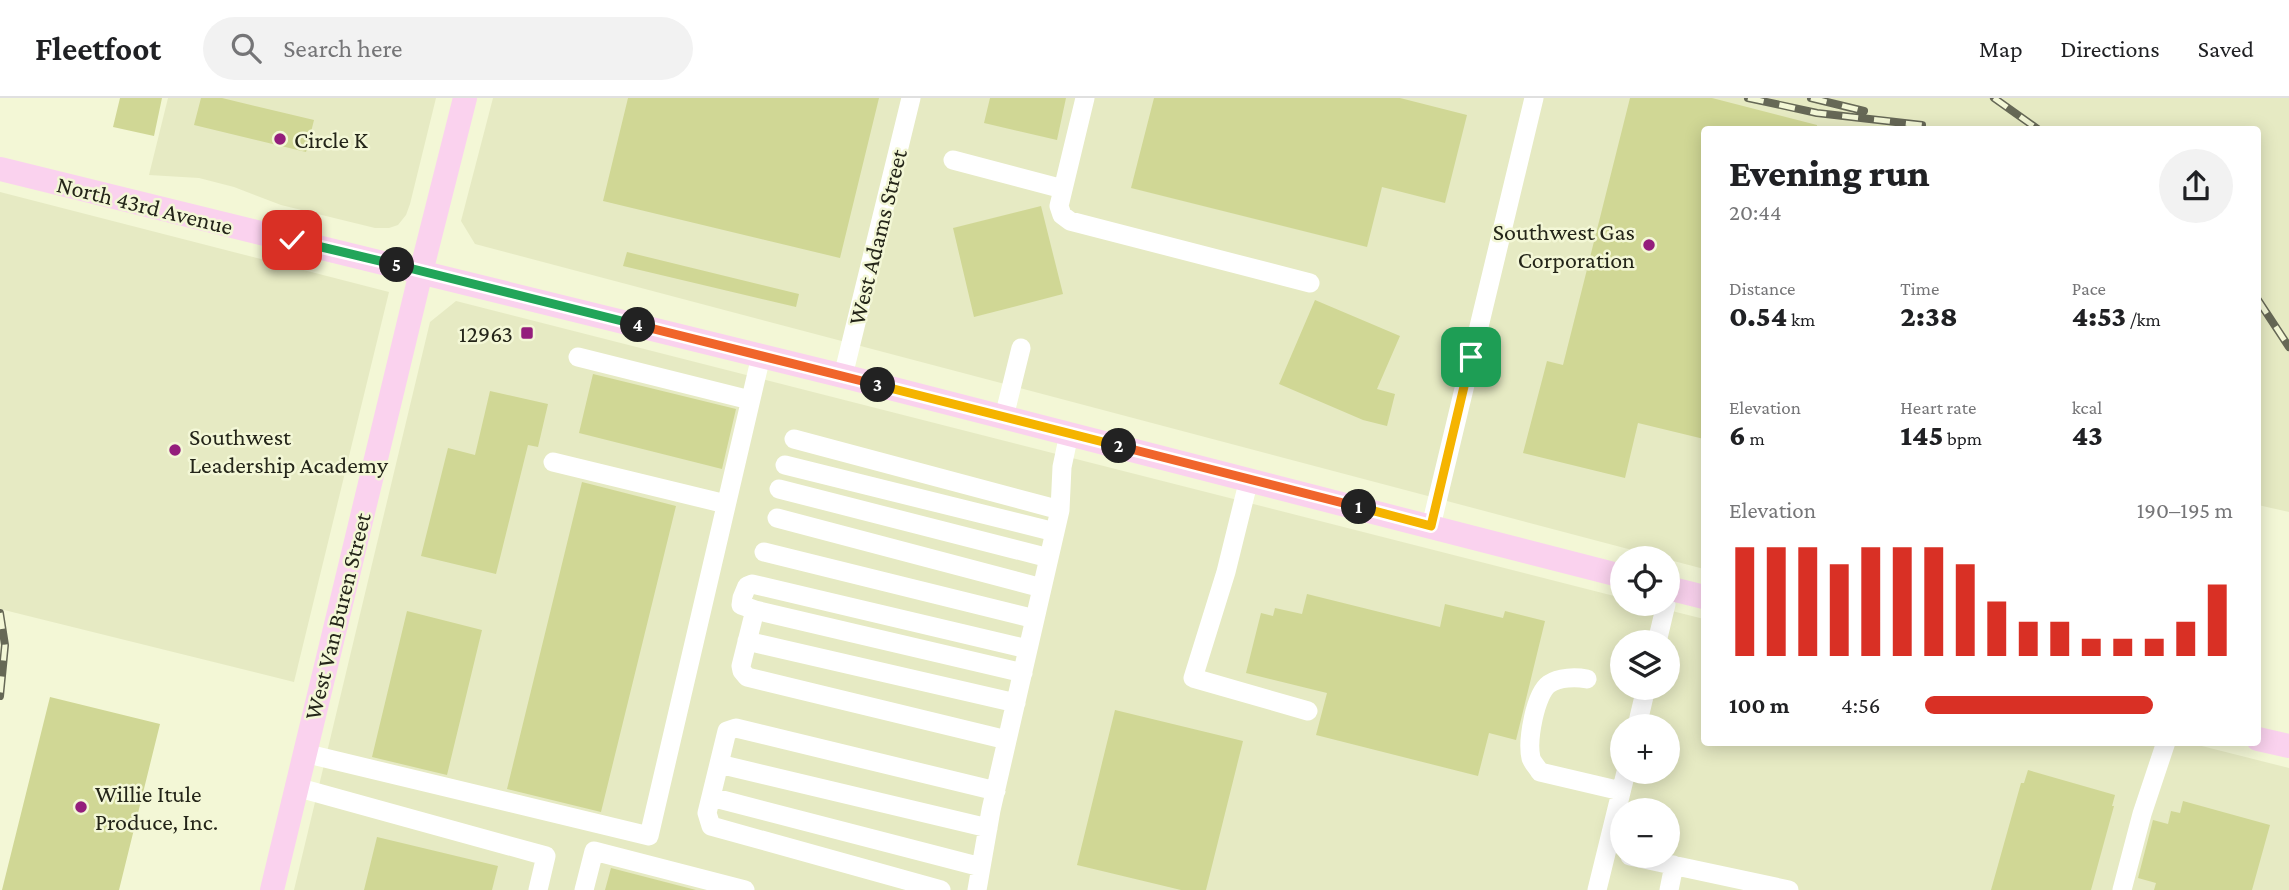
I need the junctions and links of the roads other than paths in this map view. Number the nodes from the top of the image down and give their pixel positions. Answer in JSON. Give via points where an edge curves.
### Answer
{"nodes":[{"id":1,"x":465,"y":98,"type":"edge"},
{"id":2,"x":911,"y":98,"type":"edge"},
{"id":3,"x":1085,"y":98,"type":"edge"},
{"id":4,"x":1534,"y":98,"type":"edge"},
{"id":5,"x":953,"y":160,"type":"dead end"},
{"id":6,"x":0,"y":169,"type":"edge"},
{"id":7,"x":1063,"y":190,"type":"junction"},
{"id":8,"x":421,"y":272,"type":"junction"},
{"id":9,"x":1310,"y":283,"type":"dead end"},
{"id":10,"x":1021,"y":348,"type":"dead end"},
{"id":11,"x":761,"y":356,"type":"junction"},
{"id":12,"x":578,"y":357,"type":"dead end"},
{"id":13,"x":843,"y":376,"type":"junction"},
{"id":14,"x":750,"y":400,"type":"junction"},
{"id":15,"x":1004,"y":417,"type":"junction"},
{"id":16,"x":1069,"y":433,"type":"junction"},
{"id":17,"x":794,"y":439,"type":"dead end"},
{"id":18,"x":553,"y":462,"type":"dead end"},
{"id":19,"x":785,"y":465,"type":"dead end"},
{"id":20,"x":1249,"y":479,"type":"junction"},
{"id":21,"x":779,"y":489,"type":"dead end"},
{"id":22,"x":726,"y":504,"type":"junction"},
{"id":23,"x":1060,"y":510,"type":"junction"},
{"id":24,"x":777,"y":518,"type":"dead end"},
{"id":25,"x":1431,"y":526,"type":"junction"},
{"id":26,"x":1055,"y":532,"type":"junction"},
{"id":27,"x":764,"y":552,"type":"dead end"},
{"id":28,"x":1049,"y":558,"type":"junction"},
{"id":29,"x":1610,"y":573,"type":"edge"},
{"id":30,"x":1042,"y":588,"type":"junction"},
{"id":31,"x":1680,"y":595,"type":"edge"},
{"id":32,"x":1701,"y":597,"type":"edge"},
{"id":33,"x":755,"y":610,"type":"junction"},
{"id":34,"x":1035,"y":619,"type":"junction"},
{"id":35,"x":747,"y":641,"type":"junction"},
{"id":36,"x":1028,"y":649,"type":"junction"},
{"id":37,"x":1023,"y":673,"type":"junction"},
{"id":38,"x":1587,"y":679,"type":"dead end"},
{"id":39,"x":1016,"y":703,"type":"junction"},
{"id":40,"x":1308,"y":711,"type":"dead end"},
{"id":41,"x":1007,"y":740,"type":"junction"},
{"id":42,"x":2261,"y":740,"type":"edge"},
{"id":43,"x":2165,"y":746,"type":"edge"},
{"id":44,"x":2289,"y":746,"type":"edge"},
{"id":45,"x":304,"y":754,"type":"junction"},
{"id":46,"x":719,"y":764,"type":"junction"},
{"id":47,"x":1623,"y":784,"type":"edge"},
{"id":48,"x":296,"y":787,"type":"junction"},
{"id":49,"x":996,"y":791,"type":"junction"},
{"id":50,"x":1621,"y":791,"type":"junction"},
{"id":51,"x":711,"y":797,"type":"junction"},
{"id":52,"x":1620,"y":798,"type":"edge"},
{"id":53,"x":988,"y":828,"type":"junction"},
{"id":54,"x":1610,"y":863,"type":"edge"},
{"id":55,"x":1680,"y":866,"type":"edge"},
{"id":56,"x":981,"y":867,"type":"junction"},
{"id":57,"x":1673,"y":868,"type":"edge"},
{"id":58,"x":272,"y":890,"type":"edge"},
{"id":59,"x":538,"y":890,"type":"edge"},
{"id":60,"x":584,"y":890,"type":"edge"},
{"id":61,"x":745,"y":890,"type":"edge"},
{"id":62,"x":941,"y":890,"type":"edge"},
{"id":63,"x":977,"y":890,"type":"edge"},
{"id":64,"x":1597,"y":890,"type":"edge"},
{"id":65,"x":1669,"y":890,"type":"edge"},
{"id":66,"x":1789,"y":890,"type":"edge"},
{"id":67,"x":2122,"y":890,"type":"edge"}],
"edges":[{"from":1,"to":8,"type":"main road","name":"West Van Buren Street"},
{"from":2,"to":13,"type":"street","name":"West Adams Street"},
{"from":3,"to":7,"type":"street"},
{"from":4,"to":25,"type":"street"},
{"from":5,"to":7,"type":"street"},
{"from":6,"to":8,"type":"main road","name":"North 43rd Avenue"},
{"from":7,"to":9,"type":"street","via":[[1059,206],[1070,221]]},
{"from":8,"to":11,"type":"main road","name":"North 43rd Avenue"},
{"from":8,"to":45,"type":"main road","name":"West Van Buren Street"},
{"from":10,"to":15,"type":"street"},
{"from":11,"to":13,"type":"main road","name":"North 43rd Avenue"},
{"from":11,"to":14,"type":"street"},
{"from":12,"to":14,"type":"street"},
{"from":13,"to":15,"type":"main road","name":"North 43rd Avenue"},
{"from":14,"to":22,"type":"street"},
{"from":15,"to":16,"type":"main road","name":"North 43rd Avenue"},
{"from":16,"to":20,"type":"main road","name":"North 43rd Avenue"},
{"from":16,"to":23,"type":"street"},
{"from":17,"to":23,"type":"street"},
{"from":18,"to":22,"type":"street"},
{"from":19,"to":26,"type":"street"},
{"from":20,"to":25,"type":"main road","name":"North 43rd Avenue"},
{"from":20,"to":40,"type":"street","via":[[1193,678]]},
{"from":21,"to":28,"type":"street"},
{"from":22,"to":45,"type":"street","via":[[649,836]]},
{"from":23,"to":26,"type":"street"},
{"from":24,"to":30,"type":"street"},
{"from":25,"to":29,"type":"main road","name":"North 43rd Avenue"},
{"from":26,"to":28,"type":"street"},
{"from":27,"to":34,"type":"street"},
{"from":28,"to":30,"type":"street"},
{"from":30,"to":34,"type":"street"},
{"from":31,"to":32,"type":"main road"},
{"from":33,"to":35,"type":"street"},
{"from":33,"to":36,"type":"street","via":[[741,605],[750,583]]},
{"from":33,"to":37,"type":"street"},
{"from":34,"to":36,"type":"street"},
{"from":35,"to":39,"type":"street"},
{"from":35,"to":41,"type":"street","via":[[741,671],[747,677]]},
{"from":36,"to":37,"type":"street"},
{"from":37,"to":39,"type":"street"},
{"from":38,"to":50,"type":"street","via":[[1550,683],[1539,696],[1530,738],[1531,759],[1540,772]]},
{"from":39,"to":41,"type":"street"},
{"from":41,"to":49,"type":"street"},
{"from":42,"to":44,"type":"main road"},
{"from":43,"to":67,"type":"street"},
{"from":45,"to":48,"type":"main road","name":"West Van Buren Street"},
{"from":46,"to":49,"type":"street","via":[[727,731],[736,728]]},
{"from":46,"to":51,"type":"street"},
{"from":46,"to":53,"type":"street"},
{"from":47,"to":50,"type":"street"},
{"from":48,"to":58,"type":"main road","name":"West Van Buren Street"},
{"from":48,"to":59,"type":"street","via":[[546,856]]},
{"from":49,"to":53,"type":"street"},
{"from":50,"to":52,"type":"street"},
{"from":51,"to":56,"type":"street"},
{"from":51,"to":62,"type":"street","via":[[707,818],[714,828]]},
{"from":53,"to":56,"type":"street"},
{"from":54,"to":64,"type":"street"},
{"from":55,"to":66,"type":"street"},
{"from":56,"to":63,"type":"street"},
{"from":57,"to":65,"type":"street"},
{"from":60,"to":61,"type":"street","via":[[594,851]]}]}
